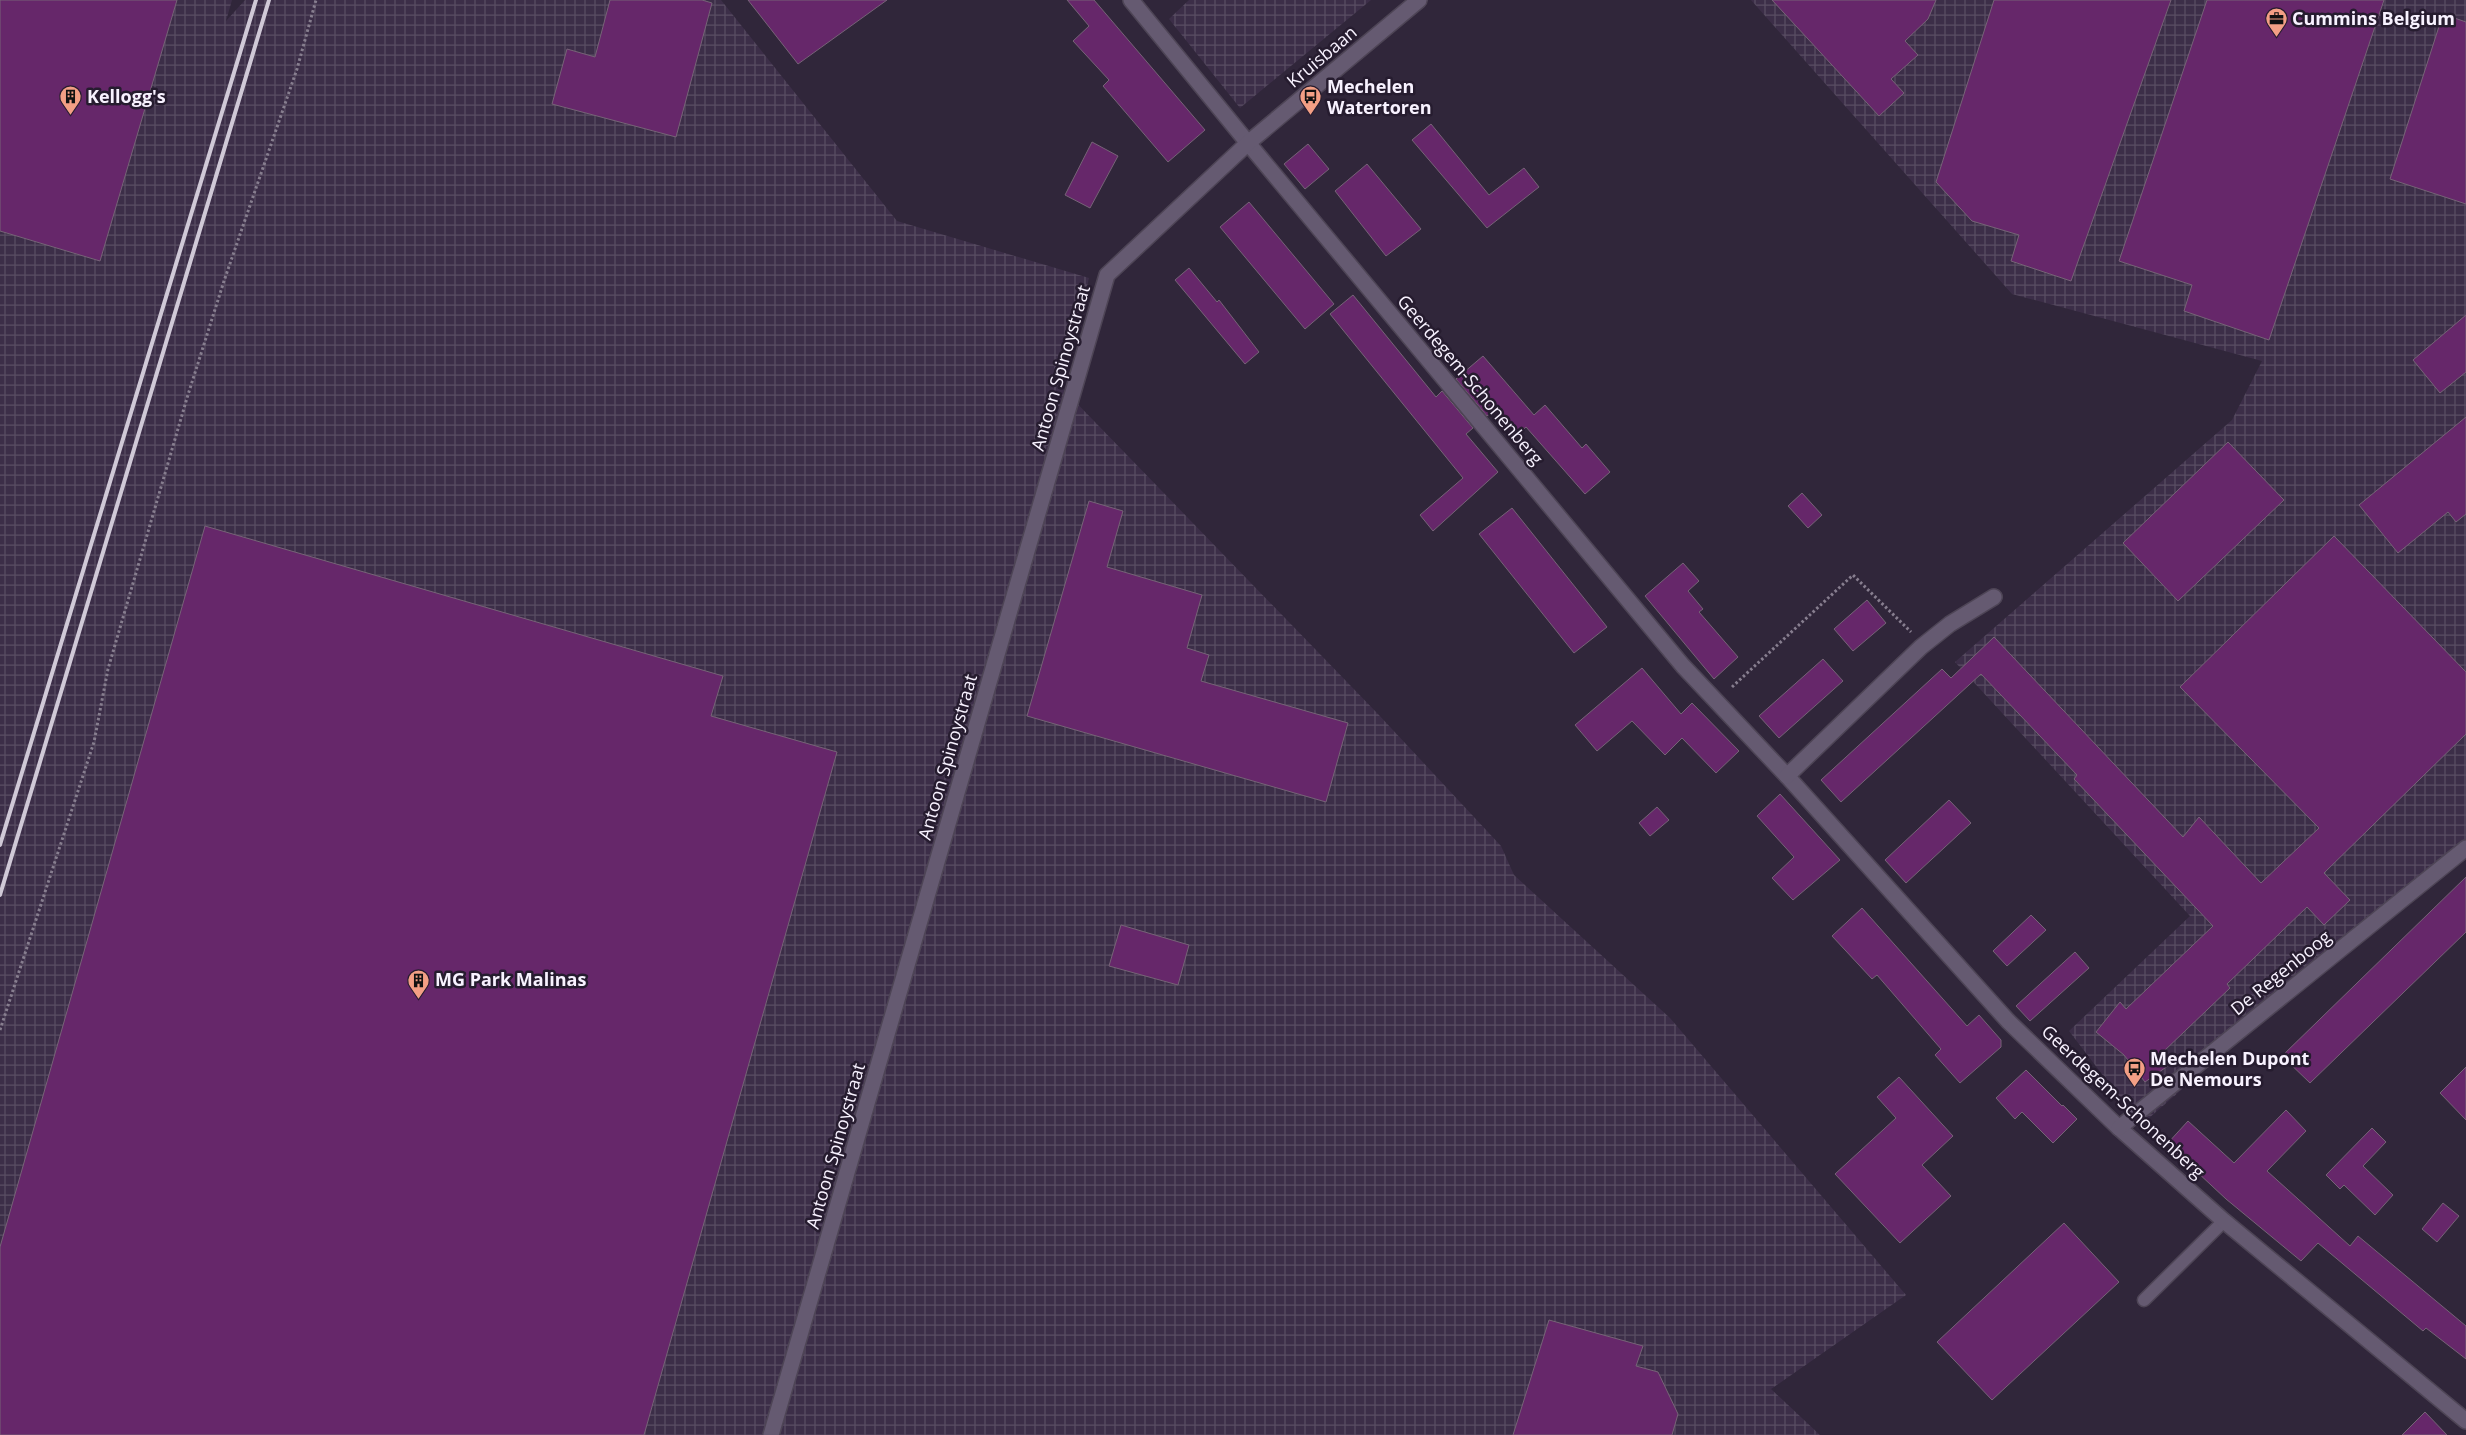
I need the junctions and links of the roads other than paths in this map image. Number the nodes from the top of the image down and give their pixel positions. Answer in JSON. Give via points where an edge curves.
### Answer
{"nodes":[{"id":1,"x":1131,"y":0,"type":"edge"},
{"id":2,"x":1419,"y":0,"type":"edge"},
{"id":3,"x":1248,"y":142,"type":"junction"},
{"id":4,"x":1994,"y":597,"type":"dead end"},
{"id":5,"x":1787,"y":776,"type":"junction"},
{"id":6,"x":2466,"y":848,"type":"edge"},
{"id":7,"x":2119,"y":1128,"type":"junction"},
{"id":8,"x":2224,"y":1221,"type":"junction"},
{"id":9,"x":2144,"y":1300,"type":"dead end"},
{"id":10,"x":2466,"y":1421,"type":"edge"},
{"id":11,"x":772,"y":1435,"type":"edge"}],
"edges":[{"from":1,"to":3,"type":"street","name":"Geerdegem-Schonenberg"},
{"from":2,"to":3,"type":"street","name":"Kruisbaan"},
{"from":3,"to":5,"type":"street","name":"Geerdegem-Schonenberg","via":[[1684,666]]},
{"from":3,"to":11,"type":"street","name":"Antoon Spinoystraat","via":[[1107,275]]},
{"from":4,"to":5,"type":"street","via":[[1950,624],[1921,647]]},
{"from":5,"to":7,"type":"street","name":"Geerdegem-Schonenberg","via":[[2008,1021]]},
{"from":6,"to":7,"type":"street","name":"De Regenboog"},
{"from":7,"to":8,"type":"street","name":"Geerdegem-Schonenberg"},
{"from":8,"to":9,"type":"lane"},
{"from":8,"to":10,"type":"street","name":"Geerdegem-Schonenberg"}]}
